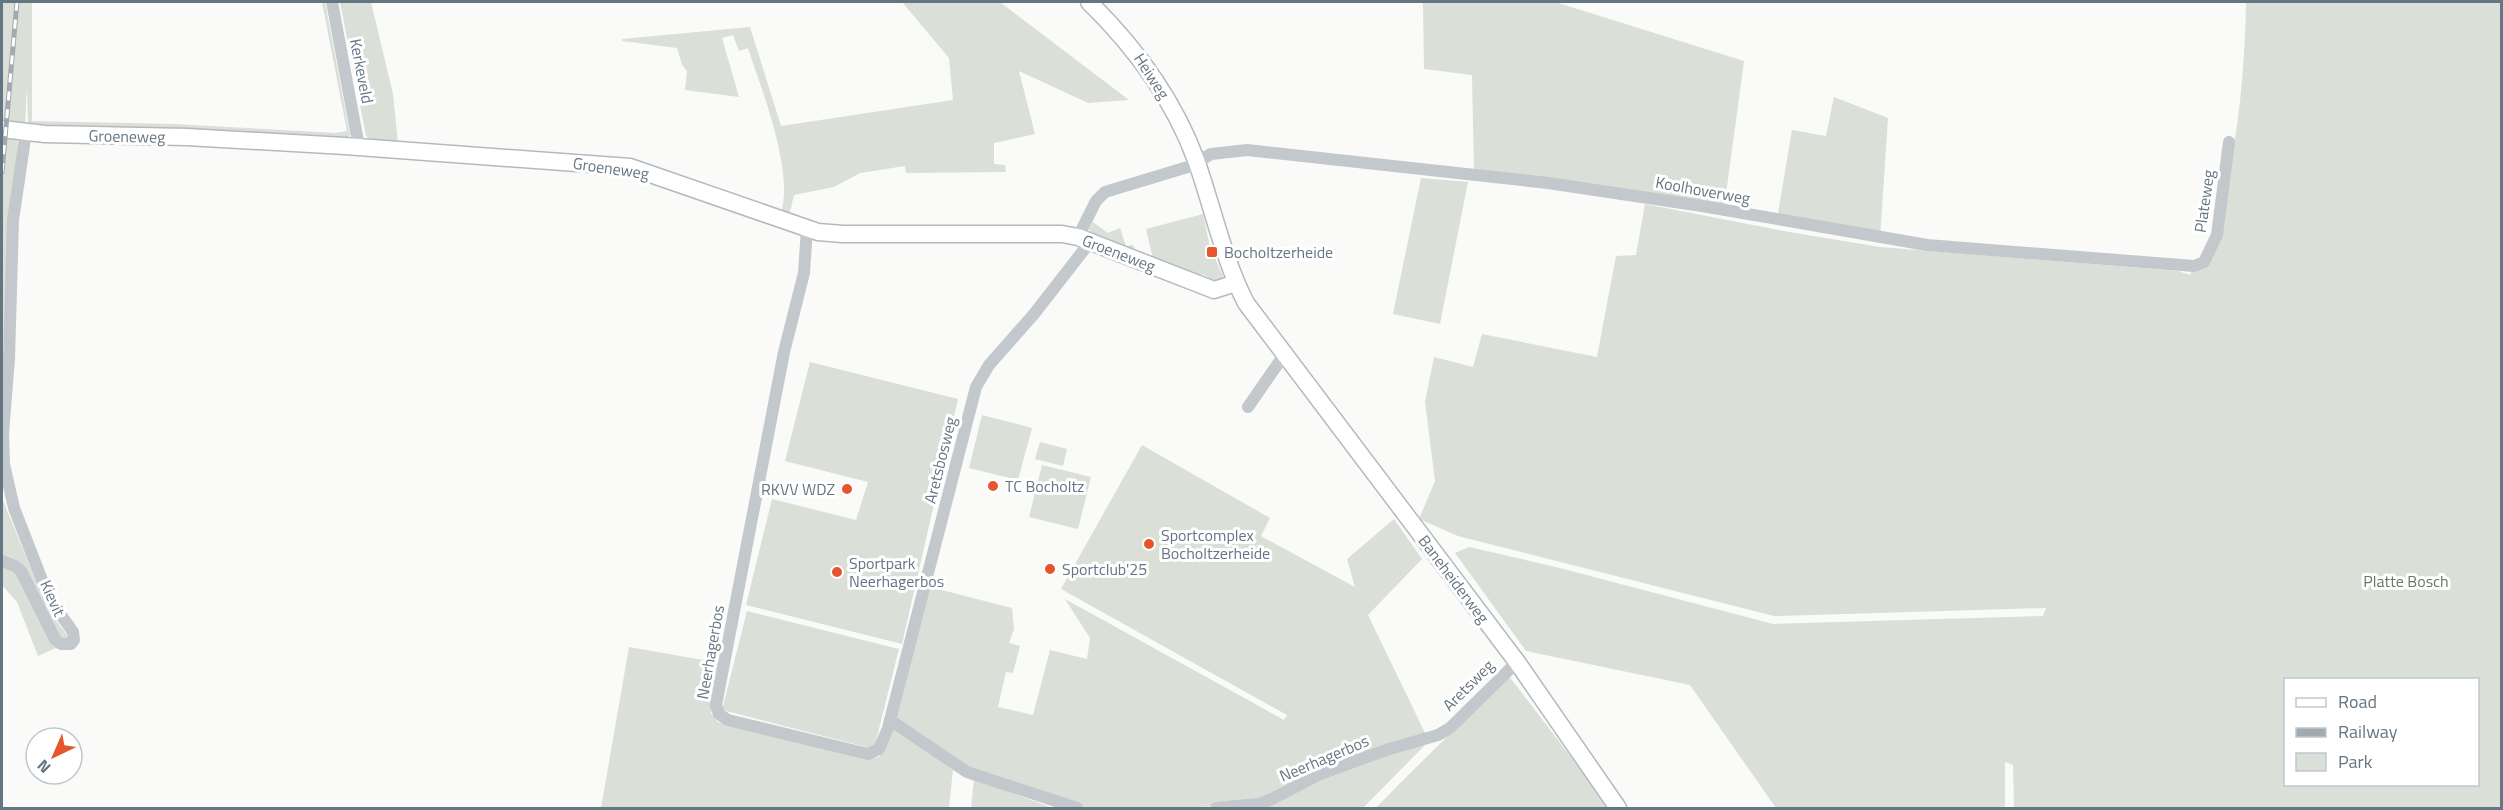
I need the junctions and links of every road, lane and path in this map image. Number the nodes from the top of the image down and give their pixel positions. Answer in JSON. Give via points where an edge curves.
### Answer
{"nodes":[{"id":1,"x":332,"y":2,"type":"edge"},
{"id":2,"x":1089,"y":2,"type":"edge"},
{"id":3,"x":2,"y":129,"type":"edge"},
{"id":4,"x":26,"y":132,"type":"junction"},
{"id":5,"x":2229,"y":142,"type":"dead end"},
{"id":6,"x":359,"y":147,"type":"junction"},
{"id":7,"x":1197,"y":162,"type":"junction"},
{"id":8,"x":807,"y":229,"type":"junction"},
{"id":9,"x":1084,"y":239,"type":"junction"},
{"id":10,"x":2204,"y":262,"type":"joint"},
{"id":11,"x":1236,"y":283,"type":"junction"},
{"id":12,"x":1284,"y":355,"type":"junction"},
{"id":13,"x":1248,"y":406,"type":"dead end"},
{"id":14,"x":2,"y":561,"type":"edge"},
{"id":15,"x":1517,"y":662,"type":"junction"},
{"id":16,"x":890,"y":720,"type":"junction"},
{"id":17,"x":1444,"y":732,"type":"joint"},
{"id":18,"x":1077,"y":808,"type":"edge"},
{"id":19,"x":1216,"y":808,"type":"edge"},
{"id":20,"x":1618,"y":808,"type":"edge"}],
"edges":[{"from":1,"to":6,"type":"street","name":"Kerkeveld"},
{"from":2,"to":7,"type":"street","name":"Heiweg","via":[[1145,62]]},
{"from":3,"to":4,"type":"street","name":"Groeneweg"},
{"from":4,"to":6,"type":"street","name":"Groeneweg"},
{"from":4,"to":14,"type":"street","name":"Kievit","via":[[13,220],[4,464],[14,508],[49,598],[73,632],[73,642],[64,645],[55,639],[21,571]]},
{"from":5,"to":10,"type":"street","name":"Plateweg","via":[[2217,235]]},
{"from":6,"to":8,"type":"street","name":"Groeneweg","via":[[630,167]]},
{"from":7,"to":9,"type":"street","name":"Koolhoverweg","via":[[1105,192],[1096,201]]},
{"from":7,"to":10,"type":"street","name":"Koolhoverweg","via":[[1211,154],[1239,150],[1325,157],[1620,193],[1927,245],[2183,266]]},
{"from":7,"to":11,"type":"street","name":"Baneheiderweg"},
{"from":8,"to":9,"type":"street","name":"Groeneweg","via":[[843,234],[1062,234]]},
{"from":8,"to":16,"type":"street","name":"Neerhagerbos","via":[[804,273],[784,352],[717,710],[724,719],[868,754],[881,747]]},
{"from":9,"to":11,"type":"street","name":"Groeneweg","via":[[1214,290]]},
{"from":9,"to":16,"type":"street","name":"Aretsbosweg","via":[[1034,314],[989,365],[976,387]]},
{"from":11,"to":12,"type":"street","name":"Baneheiderweg"},
{"from":12,"to":13,"type":"street"},
{"from":12,"to":15,"type":"street","name":"Baneheiderweg"},
{"from":15,"to":17,"type":"street","name":"Aretsweg"},
{"from":15,"to":20,"type":"street","name":"Baneheiderweg"},
{"from":16,"to":18,"type":"street","via":[[967,772]]},
{"from":17,"to":19,"type":"street","name":"Neerhagerbos","via":[[1320,774],[1259,804]]}]}
